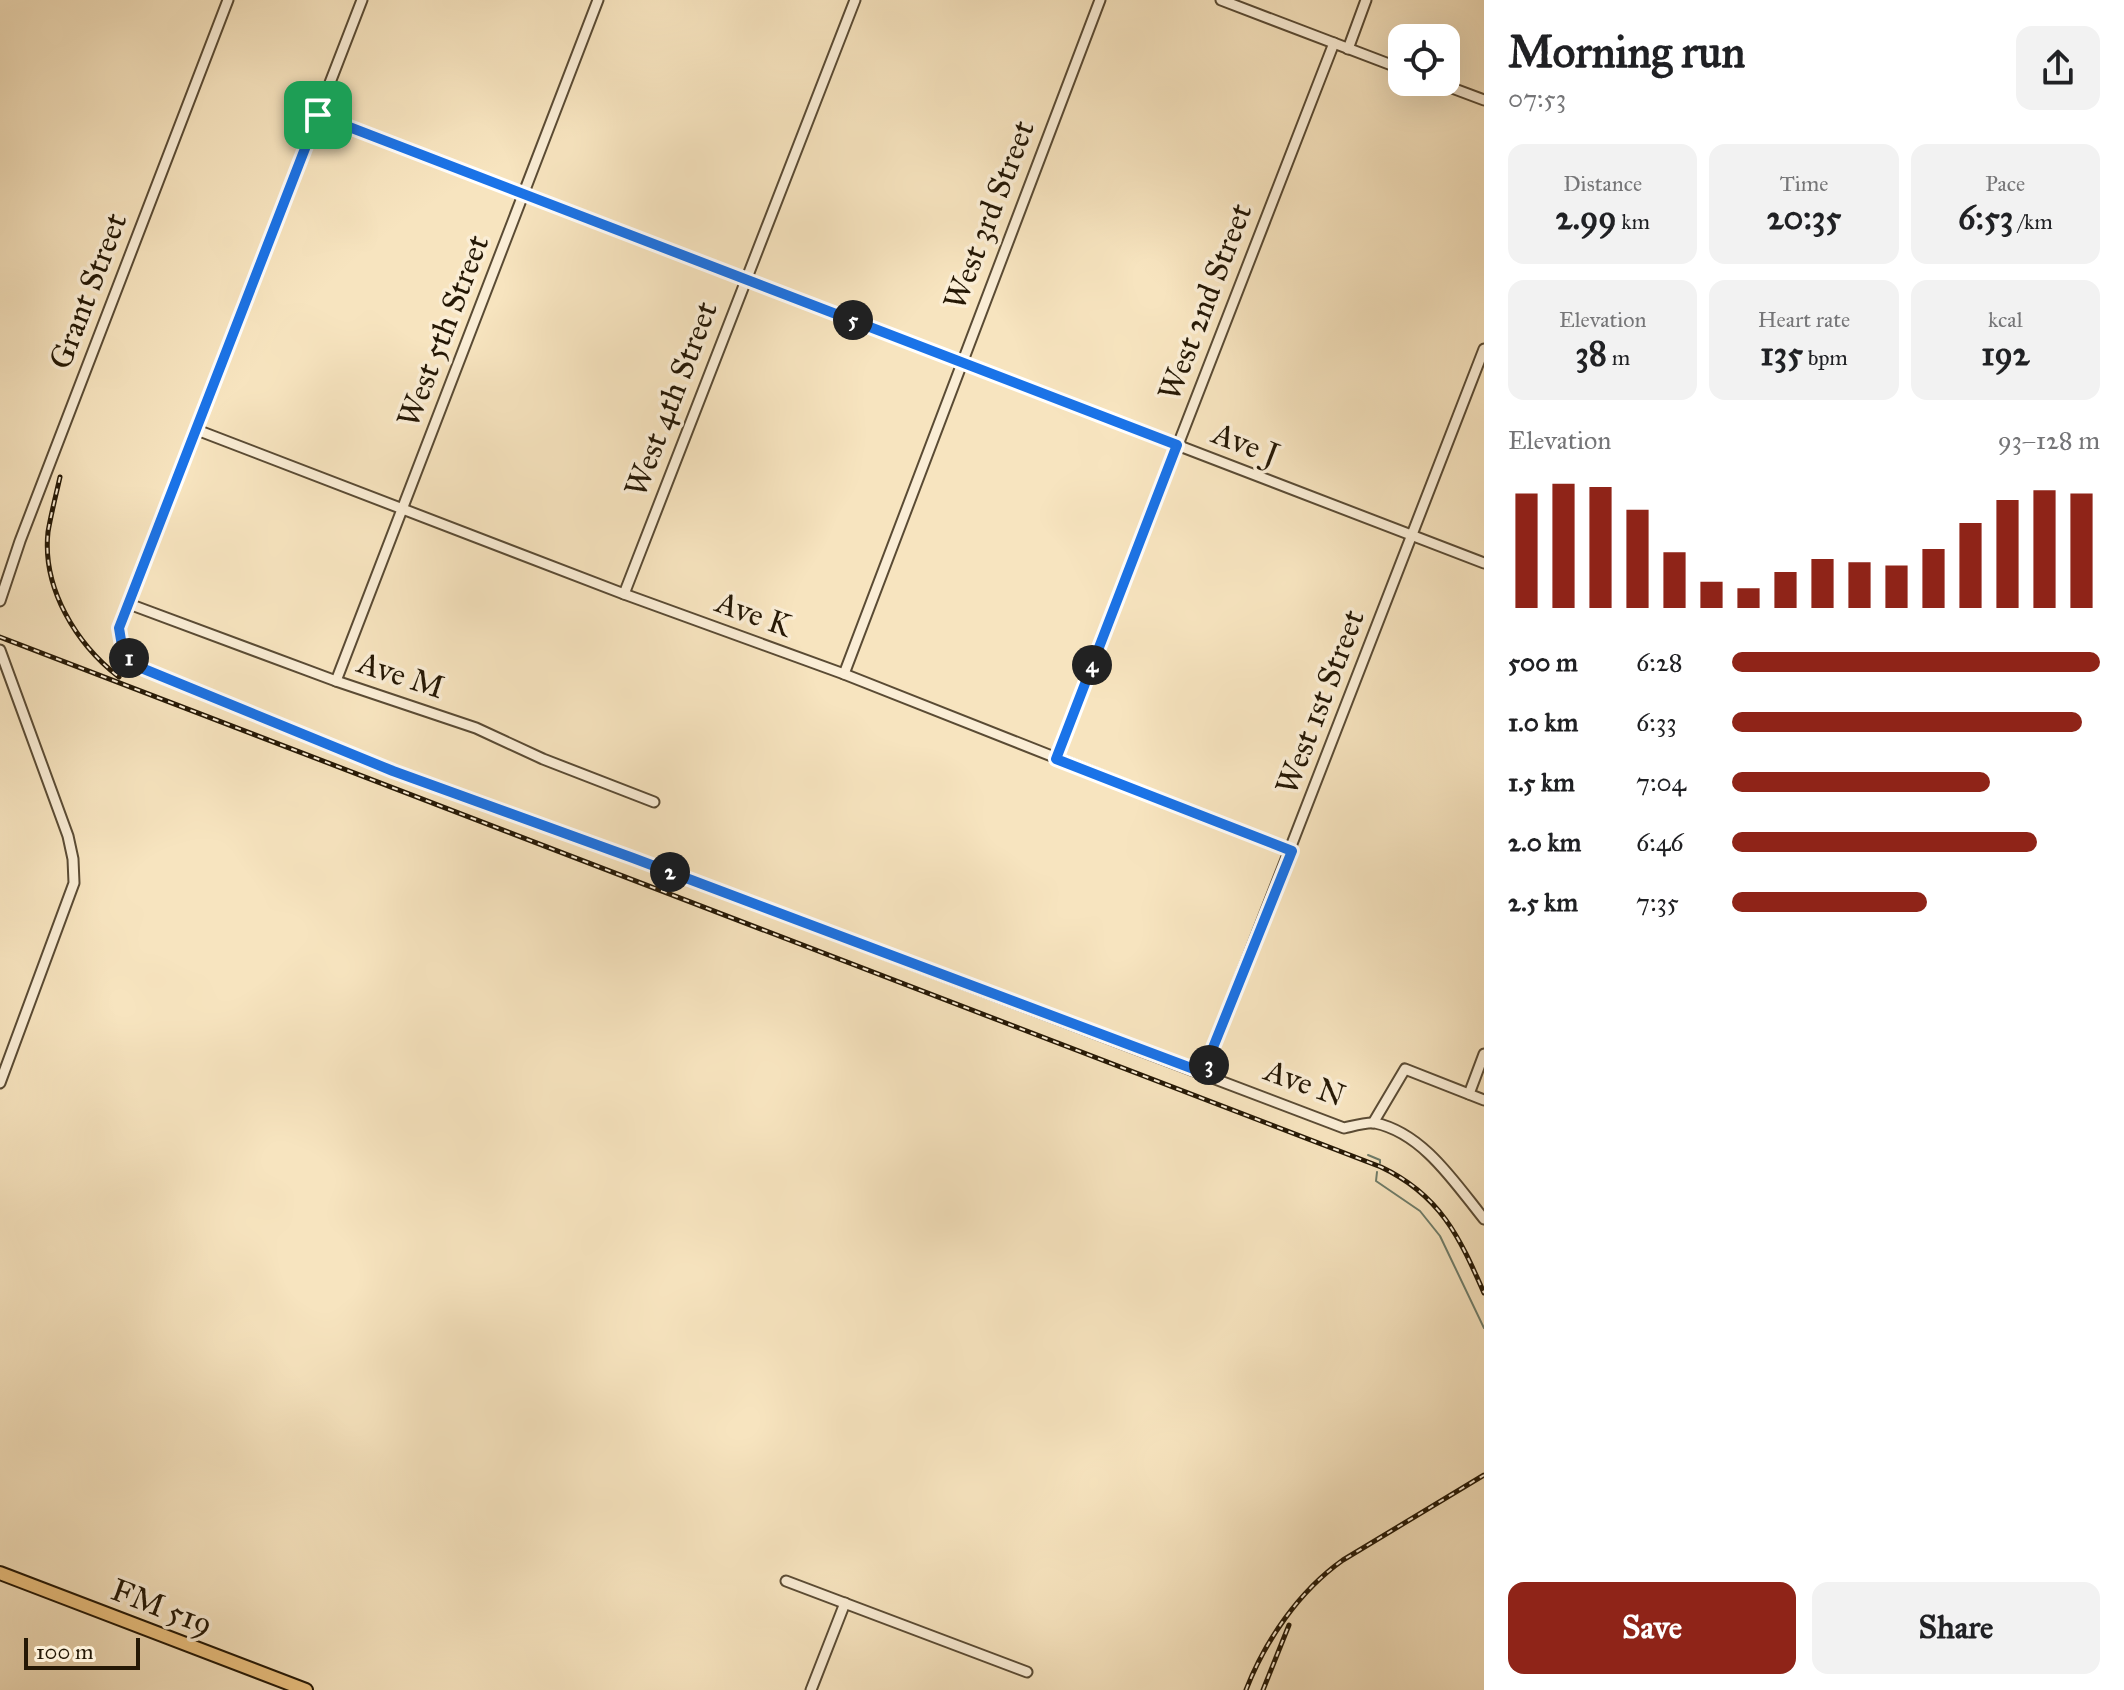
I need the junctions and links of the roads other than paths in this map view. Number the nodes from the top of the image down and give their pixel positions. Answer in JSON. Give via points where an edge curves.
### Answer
{"nodes":[{"id":1,"x":228,"y":0,"type":"edge"},
{"id":2,"x":362,"y":0,"type":"edge"},
{"id":3,"x":598,"y":0,"type":"edge"},
{"id":4,"x":855,"y":0,"type":"edge"},
{"id":5,"x":1100,"y":0,"type":"edge"},
{"id":6,"x":1224,"y":0,"type":"edge"},
{"id":7,"x":1366,"y":0,"type":"edge"},
{"id":8,"x":1334,"y":43,"type":"junction"},
{"id":9,"x":1348,"y":49,"type":"junction"},
{"id":10,"x":1388,"y":64,"type":"edge"},
{"id":11,"x":1460,"y":91,"type":"edge"},
{"id":12,"x":1484,"y":100,"type":"edge"},
{"id":13,"x":318,"y":115,"type":"junction"},
{"id":14,"x":524,"y":193,"type":"junction"},
{"id":15,"x":745,"y":279,"type":"junction"},
{"id":16,"x":1484,"y":349,"type":"edge"},
{"id":17,"x":961,"y":362,"type":"junction"},
{"id":18,"x":197,"y":430,"type":"junction"},
{"id":19,"x":1177,"y":445,"type":"junction"},
{"id":20,"x":402,"y":509,"type":"junction"},
{"id":21,"x":1412,"y":535,"type":"junction"},
{"id":22,"x":1484,"y":563,"type":"edge"},
{"id":23,"x":624,"y":594,"type":"junction"},
{"id":24,"x":0,"y":601,"type":"edge"},
{"id":25,"x":129,"y":604,"type":"junction"},
{"id":26,"x":0,"y":650,"type":"edge"},
{"id":27,"x":844,"y":674,"type":"junction"},
{"id":28,"x":336,"y":681,"type":"junction"},
{"id":29,"x":1056,"y":759,"type":"junction"},
{"id":30,"x":654,"y":802,"type":"dead end"},
{"id":31,"x":1292,"y":851,"type":"junction"},
{"id":32,"x":1484,"y":1054,"type":"edge"},
{"id":33,"x":1207,"y":1074,"type":"junction"},
{"id":34,"x":0,"y":1083,"type":"edge"},
{"id":35,"x":1469,"y":1094,"type":"junction"},
{"id":36,"x":1484,"y":1100,"type":"edge"},
{"id":37,"x":1373,"y":1123,"type":"junction"},
{"id":38,"x":1484,"y":1219,"type":"edge"},
{"id":39,"x":0,"y":1573,"type":"edge"},
{"id":40,"x":786,"y":1581,"type":"dead end"},
{"id":41,"x":845,"y":1603,"type":"junction"},
{"id":42,"x":1027,"y":1672,"type":"dead end"},
{"id":43,"x":306,"y":1690,"type":"edge"},
{"id":44,"x":811,"y":1690,"type":"edge"}],
"edges":[{"from":1,"to":24,"type":"street","name":"Grant Street"},
{"from":2,"to":13,"type":"street"},
{"from":3,"to":14,"type":"street","name":"West 5th Street"},
{"from":4,"to":15,"type":"street","name":"West 4th Street"},
{"from":5,"to":17,"type":"street","name":"West 3rd Street"},
{"from":6,"to":8,"type":"street"},
{"from":7,"to":9,"type":"street"},
{"from":8,"to":9,"type":"street"},
{"from":8,"to":19,"type":"street","name":"West 2nd Street"},
{"from":9,"to":10,"type":"street"},
{"from":11,"to":12,"type":"street"},
{"from":13,"to":14,"type":"street","name":"Ave J"},
{"from":13,"to":18,"type":"street"},
{"from":14,"to":15,"type":"street","name":"Ave J"},
{"from":14,"to":20,"type":"street","name":"West 5th Street"},
{"from":15,"to":17,"type":"street","name":"Ave J"},
{"from":15,"to":23,"type":"street","name":"West 4th Street"},
{"from":16,"to":21,"type":"street","name":"West 1st Street"},
{"from":17,"to":19,"type":"street","name":"Ave J"},
{"from":17,"to":27,"type":"street","name":"West 3rd Street"},
{"from":18,"to":20,"type":"street","name":"Ave K"},
{"from":18,"to":25,"type":"street"},
{"from":19,"to":21,"type":"street","name":"Ave J"},
{"from":19,"to":29,"type":"street","name":"West 2nd Street"},
{"from":20,"to":23,"type":"street","name":"Ave K"},
{"from":20,"to":28,"type":"street","name":"West 5th Street"},
{"from":21,"to":22,"type":"street","name":"Ave J"},
{"from":21,"to":31,"type":"street","name":"West 1st Street"},
{"from":23,"to":27,"type":"street","name":"Ave K"},
{"from":25,"to":28,"type":"street","name":"Ave M"},
{"from":25,"to":33,"type":"street","name":"Ave N","via":[[119,628],[123,652],[139,667],[393,771]]},
{"from":26,"to":34,"type":"street","via":[[68,836],[74,883]]},
{"from":27,"to":29,"type":"street","name":"Ave K"},
{"from":28,"to":30,"type":"street","name":"Ave M","via":[[476,728]]},
{"from":29,"to":31,"type":"street","name":"Ave K"},
{"from":31,"to":33,"type":"street","name":"West 1st Street"},
{"from":32,"to":35,"type":"street"},
{"from":33,"to":37,"type":"street","name":"Ave N","via":[[1344,1128]]},
{"from":35,"to":36,"type":"street"},
{"from":35,"to":37,"type":"street","via":[[1405,1069]]},
{"from":37,"to":38,"type":"street","name":"Ave N","via":[[1412,1139]]},
{"from":39,"to":43,"type":"main road","name":"FM 519","number":"FM 519"},
{"from":40,"to":41,"type":"street"},
{"from":41,"to":42,"type":"street"},
{"from":41,"to":44,"type":"street"}]}
